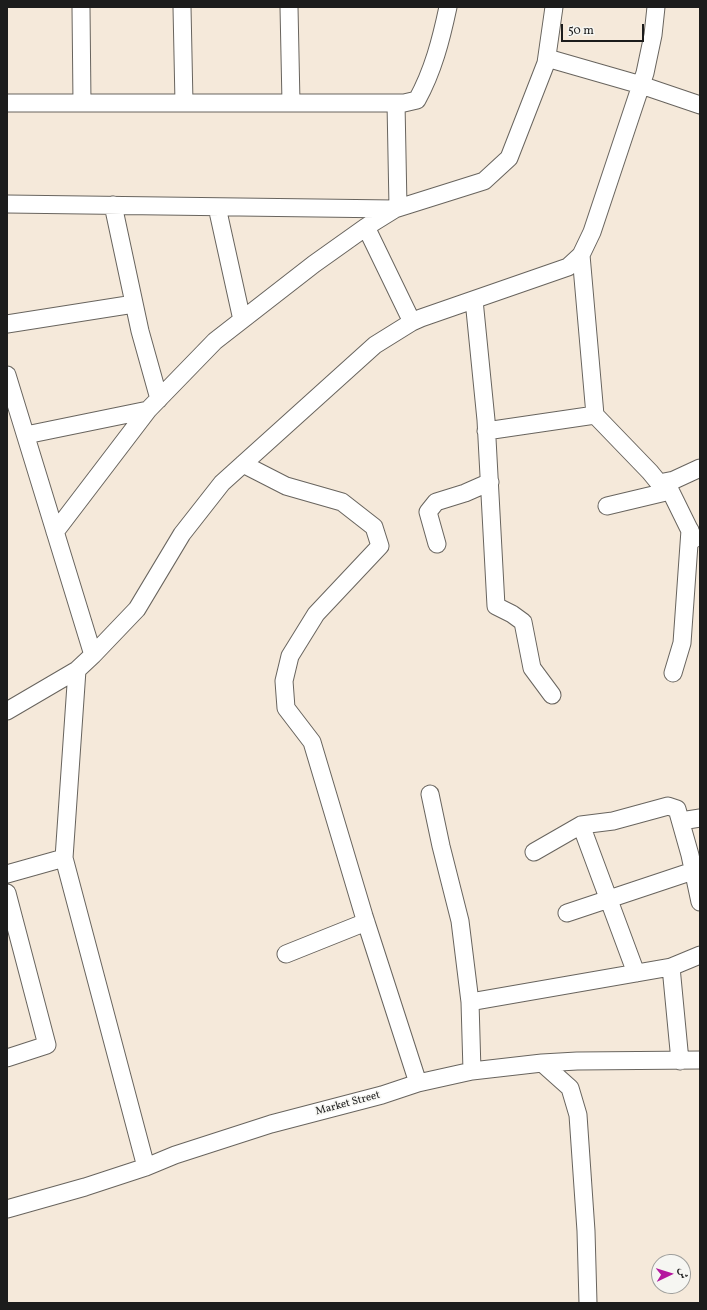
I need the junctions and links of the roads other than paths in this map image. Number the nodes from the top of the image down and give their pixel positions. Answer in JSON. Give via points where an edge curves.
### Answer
{"nodes":[{"id":1,"x":81,"y":7,"type":"edge"},
{"id":2,"x":182,"y":7,"type":"edge"},
{"id":3,"x":288,"y":7,"type":"edge"},
{"id":4,"x":448,"y":7,"type":"edge"},
{"id":5,"x":554,"y":7,"type":"edge"},
{"id":6,"x":656,"y":7,"type":"edge"},
{"id":7,"x":547,"y":58,"type":"junction"},
{"id":8,"x":641,"y":85,"type":"junction"},
{"id":9,"x":7,"y":103,"type":"edge"},
{"id":10,"x":82,"y":103,"type":"junction"},
{"id":11,"x":184,"y":103,"type":"junction"},
{"id":12,"x":291,"y":103,"type":"junction"},
{"id":13,"x":396,"y":103,"type":"junction"},
{"id":14,"x":700,"y":105,"type":"edge"},
{"id":15,"x":7,"y":204,"type":"edge"},
{"id":16,"x":113,"y":205,"type":"junction"},
{"id":17,"x":217,"y":206,"type":"junction"},
{"id":18,"x":397,"y":208,"type":"junction"},
{"id":19,"x":366,"y":226,"type":"junction"},
{"id":20,"x":581,"y":255,"type":"junction"},
{"id":21,"x":474,"y":300,"type":"junction"},
{"id":22,"x":134,"y":304,"type":"junction"},
{"id":23,"x":242,"y":320,"type":"junction"},
{"id":24,"x":412,"y":322,"type":"junction"},
{"id":25,"x":7,"y":324,"type":"edge"},
{"id":26,"x":7,"y":375,"type":"edge"},
{"id":27,"x":153,"y":404,"type":"junction"},
{"id":28,"x":595,"y":416,"type":"junction"},
{"id":29,"x":486,"y":431,"type":"junction"},
{"id":30,"x":26,"y":435,"type":"junction"},
{"id":31,"x":243,"y":464,"type":"junction"},
{"id":32,"x":700,"y":468,"type":"edge"},
{"id":33,"x":490,"y":482,"type":"junction"},
{"id":34,"x":668,"y":486,"type":"junction"},
{"id":35,"x":607,"y":506,"type":"dead end"},
{"id":36,"x":690,"y":530,"type":"junction"},
{"id":37,"x":56,"y":532,"type":"junction"},
{"id":38,"x":437,"y":544,"type":"dead end"},
{"id":39,"x":700,"y":550,"type":"edge"},
{"id":40,"x":93,"y":655,"type":"junction"},
{"id":41,"x":77,"y":670,"type":"junction"},
{"id":42,"x":673,"y":673,"type":"dead end"},
{"id":43,"x":552,"y":695,"type":"dead end"},
{"id":44,"x":8,"y":706,"type":"edge"},
{"id":45,"x":430,"y":794,"type":"dead end"},
{"id":46,"x":700,"y":818,"type":"edge"},
{"id":47,"x":681,"y":822,"type":"junction"},
{"id":48,"x":581,"y":825,"type":"junction"},
{"id":49,"x":534,"y":852,"type":"dead end"},
{"id":50,"x":64,"y":858,"type":"junction"},
{"id":51,"x":693,"y":871,"type":"junction"},
{"id":52,"x":7,"y":874,"type":"edge"},
{"id":53,"x":7,"y":893,"type":"edge"},
{"id":54,"x":608,"y":899,"type":"junction"},
{"id":55,"x":700,"y":900,"type":"edge"},
{"id":56,"x":567,"y":913,"type":"dead end"},
{"id":57,"x":366,"y":922,"type":"junction"},
{"id":58,"x":286,"y":954,"type":"dead end"},
{"id":59,"x":700,"y":955,"type":"edge"},
{"id":60,"x":671,"y":967,"type":"junction"},
{"id":61,"x":636,"y":973,"type":"junction"},
{"id":62,"x":470,"y":1002,"type":"junction"},
{"id":63,"x":7,"y":1058,"type":"edge"},
{"id":64,"x":700,"y":1060,"type":"edge"},
{"id":65,"x":680,"y":1061,"type":"junction"},
{"id":66,"x":542,"y":1062,"type":"junction"},
{"id":67,"x":472,"y":1071,"type":"junction"},
{"id":68,"x":418,"y":1083,"type":"junction"},
{"id":69,"x":146,"y":1167,"type":"junction"},
{"id":70,"x":7,"y":1209,"type":"edge"},
{"id":71,"x":588,"y":1303,"type":"edge"}],
"edges":[{"from":1,"to":10,"type":"street"},
{"from":2,"to":11,"type":"street"},
{"from":3,"to":12,"type":"street"},
{"from":4,"to":13,"type":"street","via":[[441,43],[417,100]]},
{"from":5,"to":7,"type":"street"},
{"from":6,"to":8,"type":"street","via":[[653,35]]},
{"from":7,"to":8,"type":"street"},
{"from":7,"to":18,"type":"street","via":[[509,158],[484,180]]},
{"from":8,"to":14,"type":"street"},
{"from":8,"to":20,"type":"street","via":[[592,232]]},
{"from":9,"to":10,"type":"street"},
{"from":10,"to":11,"type":"street"},
{"from":11,"to":12,"type":"street"},
{"from":12,"to":13,"type":"street"},
{"from":13,"to":18,"type":"street"},
{"from":15,"to":16,"type":"street"},
{"from":16,"to":17,"type":"street"},
{"from":16,"to":22,"type":"street"},
{"from":17,"to":18,"type":"street"},
{"from":17,"to":23,"type":"street"},
{"from":18,"to":19,"type":"street"},
{"from":19,"to":23,"type":"street"},
{"from":19,"to":24,"type":"street"},
{"from":20,"to":21,"type":"street","via":[[568,267]]},
{"from":20,"to":28,"type":"street"},
{"from":21,"to":24,"type":"street"},
{"from":21,"to":29,"type":"street"},
{"from":22,"to":25,"type":"street"},
{"from":22,"to":27,"type":"street"},
{"from":23,"to":27,"type":"street","via":[[215,341]]},
{"from":24,"to":31,"type":"street","via":[[375,345]]},
{"from":26,"to":30,"type":"street"},
{"from":27,"to":30,"type":"street"},
{"from":27,"to":37,"type":"street"},
{"from":28,"to":29,"type":"street"},
{"from":28,"to":34,"type":"street","via":[[659,483]]},
{"from":29,"to":33,"type":"street"},
{"from":30,"to":37,"type":"street"},
{"from":31,"to":40,"type":"street","via":[[222,483],[182,534],[137,609]]},
{"from":31,"to":57,"type":"street","via":[[286,486],[342,502],[374,527],[380,546],[316,614],[290,656],[284,681],[286,708],[312,742]]},
{"from":32,"to":34,"type":"street","via":[[674,480]]},
{"from":33,"to":38,"type":"street","via":[[436,502],[428,512]]},
{"from":33,"to":43,"type":"street","via":[[496,606],[523,622],[532,668]]},
{"from":34,"to":35,"type":"street"},
{"from":34,"to":36,"type":"street"},
{"from":36,"to":39,"type":"street"},
{"from":36,"to":42,"type":"street","via":[[682,643]]},
{"from":37,"to":40,"type":"street"},
{"from":40,"to":41,"type":"street"},
{"from":41,"to":44,"type":"street"},
{"from":41,"to":50,"type":"street"},
{"from":45,"to":62,"type":"street","via":[[460,921]]},
{"from":46,"to":47,"type":"street"},
{"from":47,"to":48,"type":"street","via":[[677,809],[668,806]]},
{"from":47,"to":51,"type":"street"},
{"from":48,"to":49,"type":"street"},
{"from":48,"to":54,"type":"street"},
{"from":50,"to":52,"type":"street"},
{"from":50,"to":69,"type":"street"},
{"from":51,"to":54,"type":"street"},
{"from":51,"to":55,"type":"street"},
{"from":53,"to":63,"type":"street","via":[[47,1045]]},
{"from":54,"to":56,"type":"street"},
{"from":54,"to":61,"type":"street"},
{"from":57,"to":58,"type":"street"},
{"from":57,"to":68,"type":"street"},
{"from":59,"to":60,"type":"street"},
{"from":60,"to":61,"type":"street"},
{"from":60,"to":65,"type":"street"},
{"from":61,"to":62,"type":"street"},
{"from":62,"to":67,"type":"street"},
{"from":64,"to":65,"type":"street","name":"Market Street"},
{"from":65,"to":66,"type":"street","name":"Market Street"},
{"from":66,"to":67,"type":"street","name":"Market Street"},
{"from":66,"to":71,"type":"street","via":[[570,1088],[578,1115]]},
{"from":67,"to":68,"type":"street","name":"Market Street"},
{"from":68,"to":69,"type":"street","name":"Market Street","via":[[271,1124]]},
{"from":69,"to":70,"type":"street","name":"Market Street"}]}
